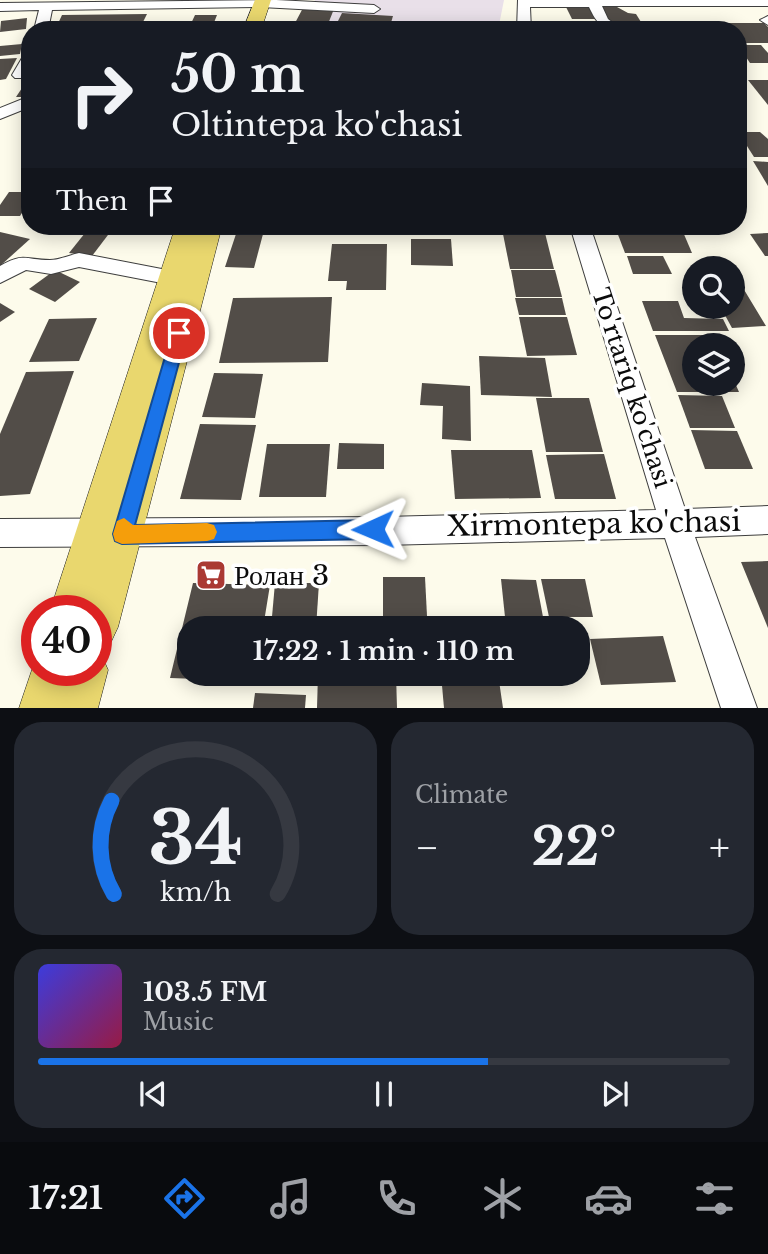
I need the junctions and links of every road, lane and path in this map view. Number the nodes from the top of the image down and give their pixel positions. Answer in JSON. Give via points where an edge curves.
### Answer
{"nodes":[{"id":1,"x":524,"y":1,"type":"edge"},
{"id":2,"x":746,"y":1,"type":"edge"},
{"id":3,"x":267,"y":2,"type":"edge"},
{"id":4,"x":768,"y":2,"type":"edge"},
{"id":5,"x":83,"y":3,"type":"edge"},
{"id":6,"x":594,"y":4,"type":"junction"},
{"id":7,"x":0,"y":7,"type":"edge"},
{"id":8,"x":46,"y":7,"type":"junction"},
{"id":9,"x":374,"y":9,"type":"dead end"},
{"id":10,"x":43,"y":21,"type":"edge"},
{"id":11,"x":257,"y":21,"type":"edge"},
{"id":12,"x":265,"y":21,"type":"edge"},
{"id":13,"x":524,"y":21,"type":"edge"},
{"id":14,"x":602,"y":21,"type":"edge"},
{"id":15,"x":768,"y":21,"type":"edge"},
{"id":16,"x":21,"y":105,"type":"edge"},
{"id":17,"x":0,"y":114,"type":"edge"},
{"id":18,"x":185,"y":235,"type":"edge"},
{"id":19,"x":206,"y":235,"type":"edge"},
{"id":20,"x":583,"y":235,"type":"edge"},
{"id":21,"x":0,"y":276,"type":"edge"},
{"id":22,"x":172,"y":278,"type":"junction"},
{"id":23,"x":768,"y":520,"type":"edge"},
{"id":24,"x":675,"y":524,"type":"junction"},
{"id":25,"x":0,"y":533,"type":"edge"},
{"id":26,"x":108,"y":534,"type":"junction"},
{"id":27,"x":79,"y":595,"type":"edge"},
{"id":28,"x":100,"y":595,"type":"edge"},
{"id":29,"x":49,"y":686,"type":"edge"},
{"id":30,"x":81,"y":686,"type":"edge"},
{"id":31,"x":42,"y":708,"type":"edge"},
{"id":32,"x":75,"y":708,"type":"edge"},
{"id":33,"x":739,"y":708,"type":"edge"}],
"edges":[{"from":1,"to":6,"type":"street"},
{"from":1,"to":13,"type":"street"},
{"from":2,"to":4,"type":"street"},
{"from":2,"to":6,"type":"street"},
{"from":2,"to":15,"type":"street"},
{"from":3,"to":5,"type":"street"},
{"from":3,"to":9,"type":"street"},
{"from":3,"to":11,"type":"main road"},
{"from":3,"to":12,"type":"main road"},
{"from":5,"to":8,"type":"street"},
{"from":6,"to":14,"type":"street"},
{"from":7,"to":8,"type":"street"},
{"from":8,"to":10,"type":"street"},
{"from":16,"to":17,"type":"street"},
{"from":18,"to":22,"type":"main road"},
{"from":19,"to":26,"type":"main road"},
{"from":20,"to":24,"type":"street","name":"To'rtariq ko'chasi"},
{"from":21,"to":22,"type":"street","via":[[23,262],[51,267],[79,260]]},
{"from":22,"to":26,"type":"main road"},
{"from":23,"to":24,"type":"street","name":"Xirmontepa ko'chasi"},
{"from":24,"to":26,"type":"street","name":"Xirmontepa ko'chasi"},
{"from":24,"to":33,"type":"street","name":"To'rtariq ko'chasi"},
{"from":25,"to":26,"type":"street","name":"Xirmontepa ko'chasi"},
{"from":26,"to":27,"type":"main road"},
{"from":26,"to":28,"type":"main road"},
{"from":29,"to":31,"type":"main road"},
{"from":30,"to":32,"type":"main road"}]}
